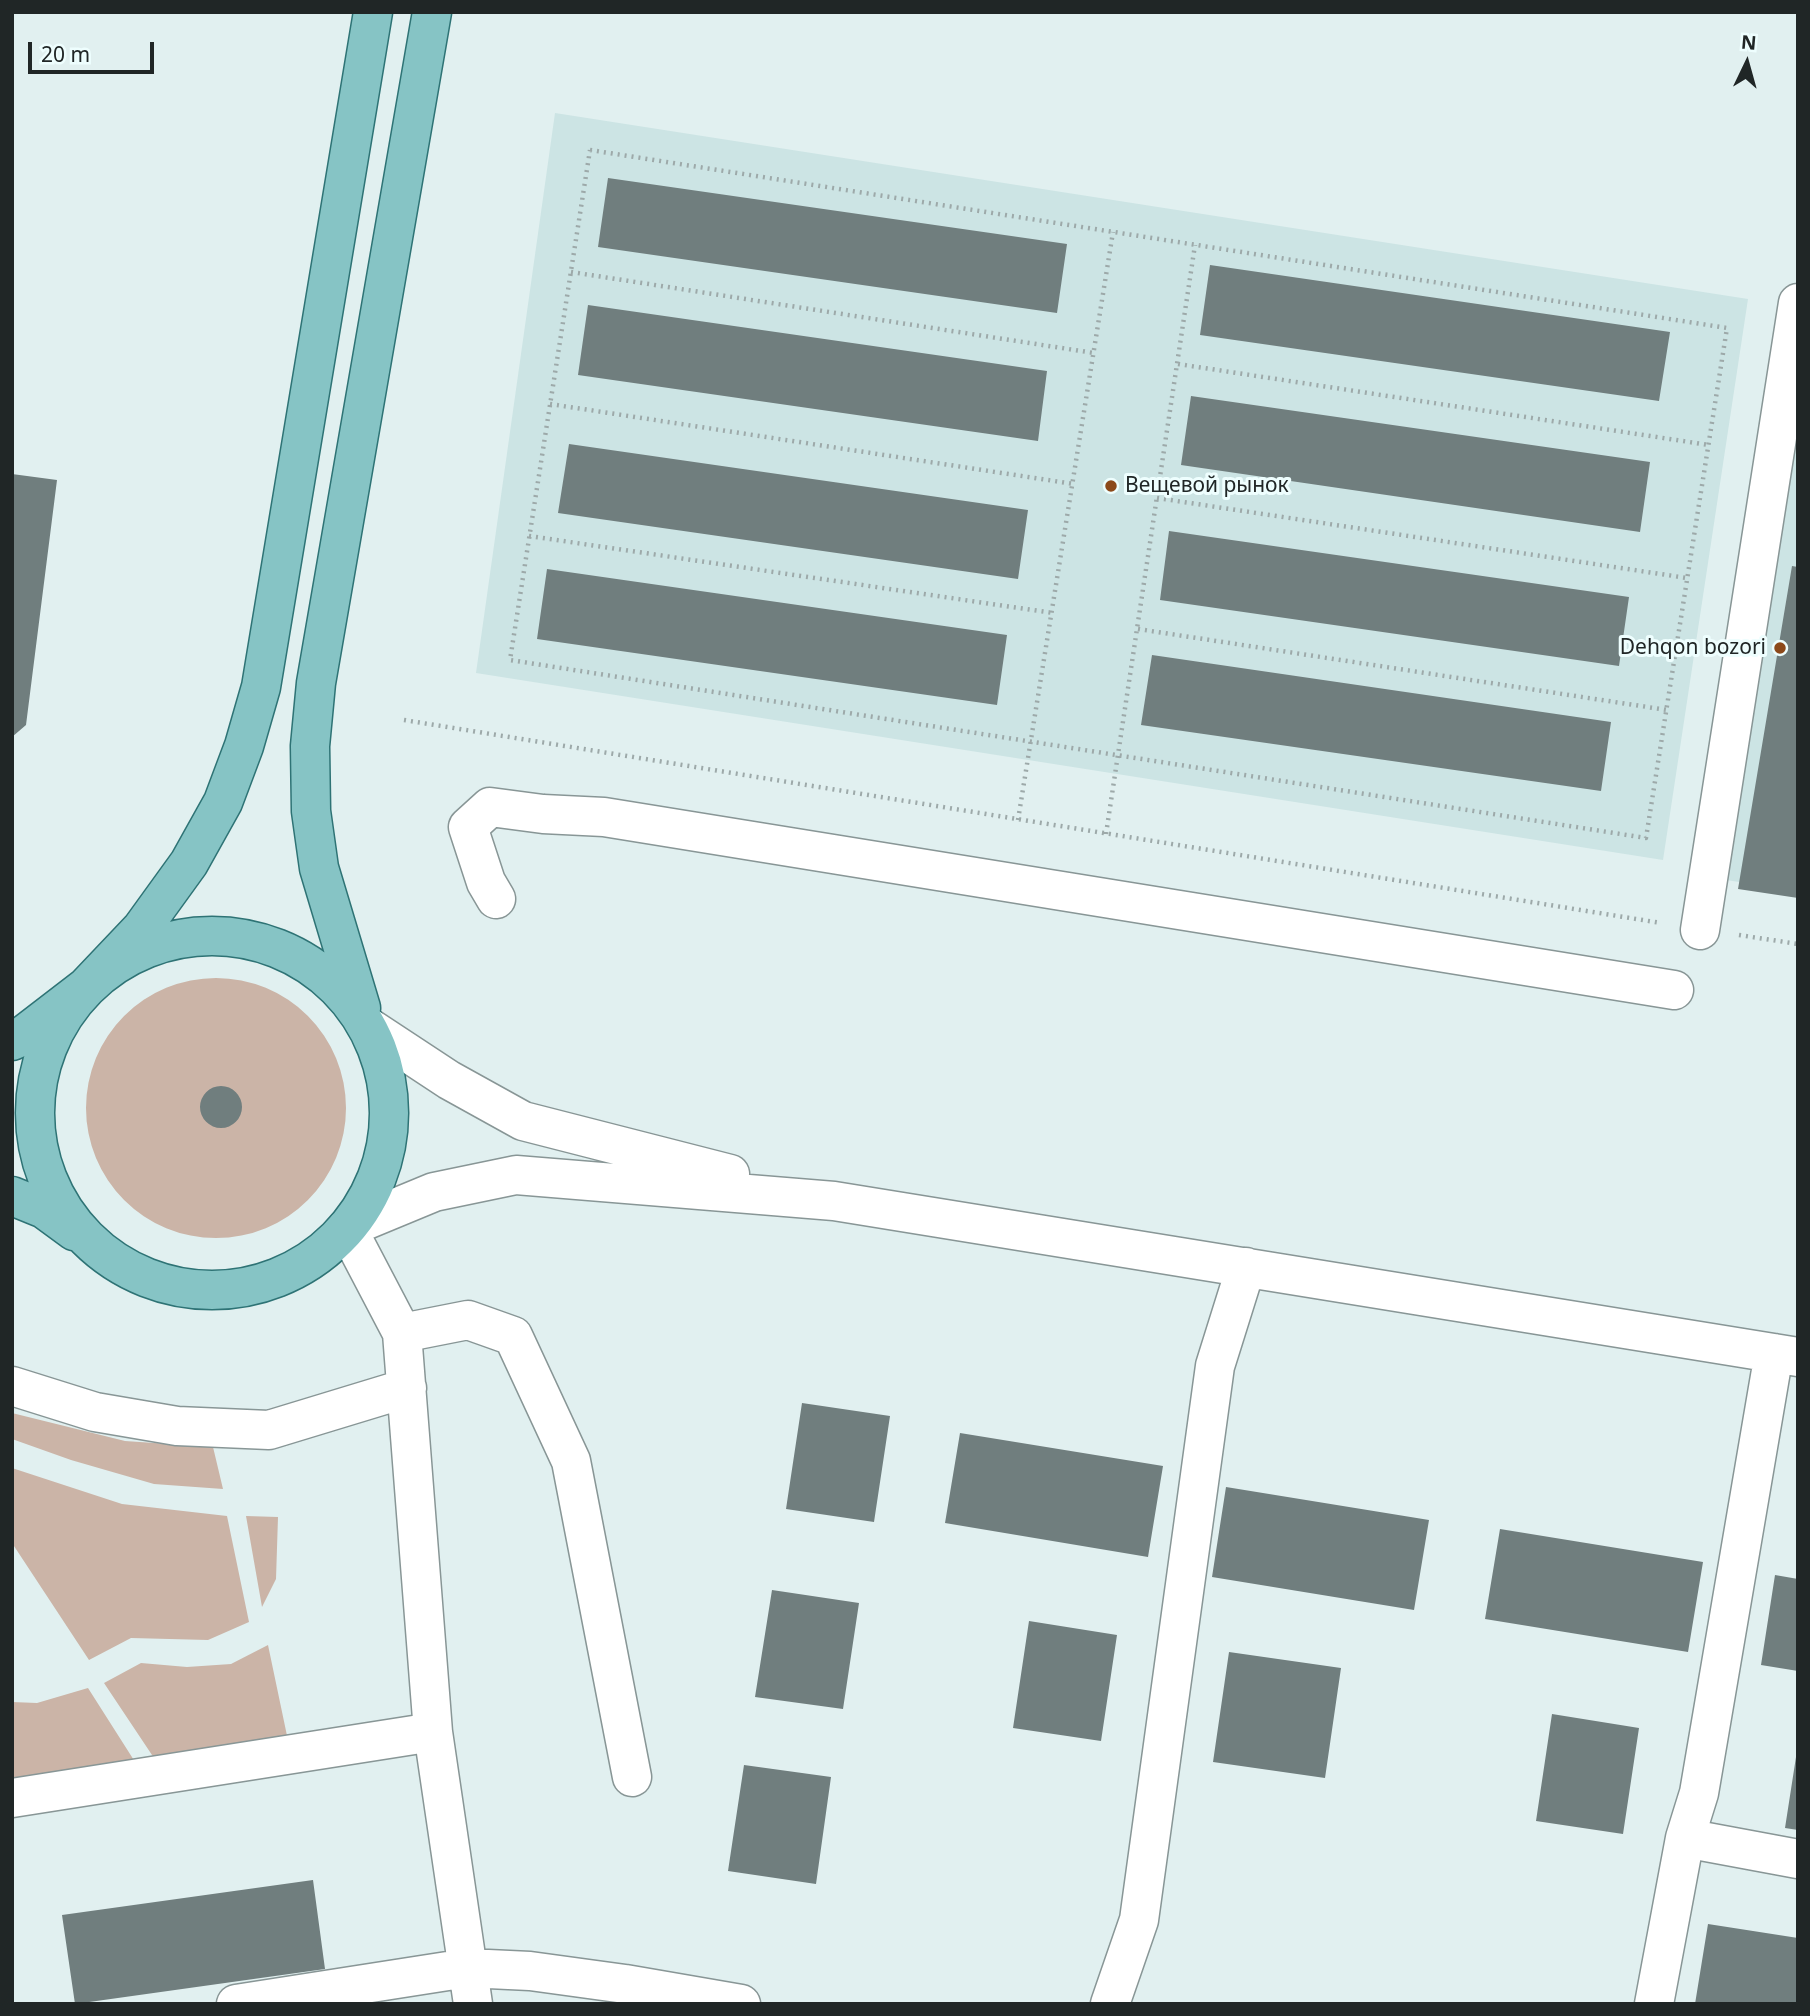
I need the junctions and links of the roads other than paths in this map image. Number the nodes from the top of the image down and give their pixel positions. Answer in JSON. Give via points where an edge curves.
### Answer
{"nodes":[{"id":1,"x":373,"y":12,"type":"edge"},
{"id":2,"x":432,"y":12,"type":"edge"},
{"id":3,"x":1798,"y":303,"type":"edge"},
{"id":4,"x":496,"y":899,"type":"dead end"},
{"id":5,"x":1700,"y":929,"type":"road end"},
{"id":6,"x":86,"y":987,"type":"junction"},
{"id":7,"x":1674,"y":990,"type":"dead end"},
{"id":8,"x":367,"y":1026,"type":"junction"},
{"id":9,"x":12,"y":1041,"type":"edge"},
{"id":10,"x":12,"y":1196,"type":"edge"},
{"id":11,"x":834,"y":1200,"type":"junction"},
{"id":12,"x":346,"y":1228,"type":"junction"},
{"id":13,"x":88,"y":1240,"type":"junction"},
{"id":14,"x":1246,"y":1267,"type":"junction"},
{"id":15,"x":402,"y":1333,"type":"junction"},
{"id":16,"x":1786,"y":1355,"type":"edge"},
{"id":17,"x":12,"y":1386,"type":"edge"},
{"id":18,"x":407,"y":1388,"type":"junction"},
{"id":19,"x":433,"y":1732,"type":"junction"},
{"id":20,"x":632,"y":1777,"type":"dead end"},
{"id":21,"x":12,"y":1798,"type":"edge"},
{"id":22,"x":1685,"y":1838,"type":"junction"},
{"id":23,"x":1798,"y":1859,"type":"edge"},
{"id":24,"x":470,"y":1986,"type":"edge"},
{"id":25,"x":624,"y":1994,"type":"edge"},
{"id":26,"x":236,"y":2004,"type":"edge"},
{"id":27,"x":741,"y":2004,"type":"edge"},
{"id":28,"x":1110,"y":2004,"type":"edge"},
{"id":29,"x":1654,"y":2004,"type":"edge"}],
"edges":[{"from":1,"to":6,"type":"main road","via":[[261,687],[244,746],[223,802],[189,863],[142,928]]},
{"from":2,"to":8,"type":"main road","via":[[319,670],[310,746],[311,811],[319,869]]},
{"from":3,"to":5,"type":"street"},
{"from":4,"to":7,"type":"street","via":[[468,827],[490,807],[604,817]]},
{"from":6,"to":8,"type":"main road","via":[[111,966],[171,940],[236,937],[268,944],[325,976]]},
{"from":6,"to":9,"type":"main road"},
{"from":6,"to":13,"type":"main road","via":[[63,1014],[47,1045],[37,1079],[34,1114],[48,1182],[65,1213]]},
{"from":8,"to":11,"type":"street","via":[[523,1121]]},
{"from":8,"to":12,"type":"main road","via":[[385,1074],[386,1146],[378,1175]]},
{"from":10,"to":13,"type":"main road","via":[[44,1209]]},
{"from":11,"to":12,"type":"street","via":[[516,1175],[433,1192]]},
{"from":11,"to":14,"type":"street"},
{"from":12,"to":13,"type":"main road","via":[[296,1268],[236,1288],[172,1285],[141,1275]]},
{"from":12,"to":15,"type":"street"},
{"from":14,"to":16,"type":"street"},
{"from":14,"to":28,"type":"street","via":[[1215,1366],[1139,1920]]},
{"from":15,"to":18,"type":"street"},
{"from":15,"to":20,"type":"street","via":[[468,1320],[513,1336],[571,1461]]},
{"from":16,"to":22,"type":"street","via":[[1699,1793]]},
{"from":17,"to":18,"type":"street","via":[[95,1412],[177,1426],[269,1430]]},
{"from":18,"to":19,"type":"street"},
{"from":19,"to":21,"type":"street"},
{"from":19,"to":24,"type":"street"},
{"from":22,"to":23,"type":"street"},
{"from":22,"to":29,"type":"street"},
{"from":24,"to":25,"type":"street","via":[[530,1971]]},
{"from":24,"to":26,"type":"street"},
{"from":25,"to":27,"type":"street"}]}
